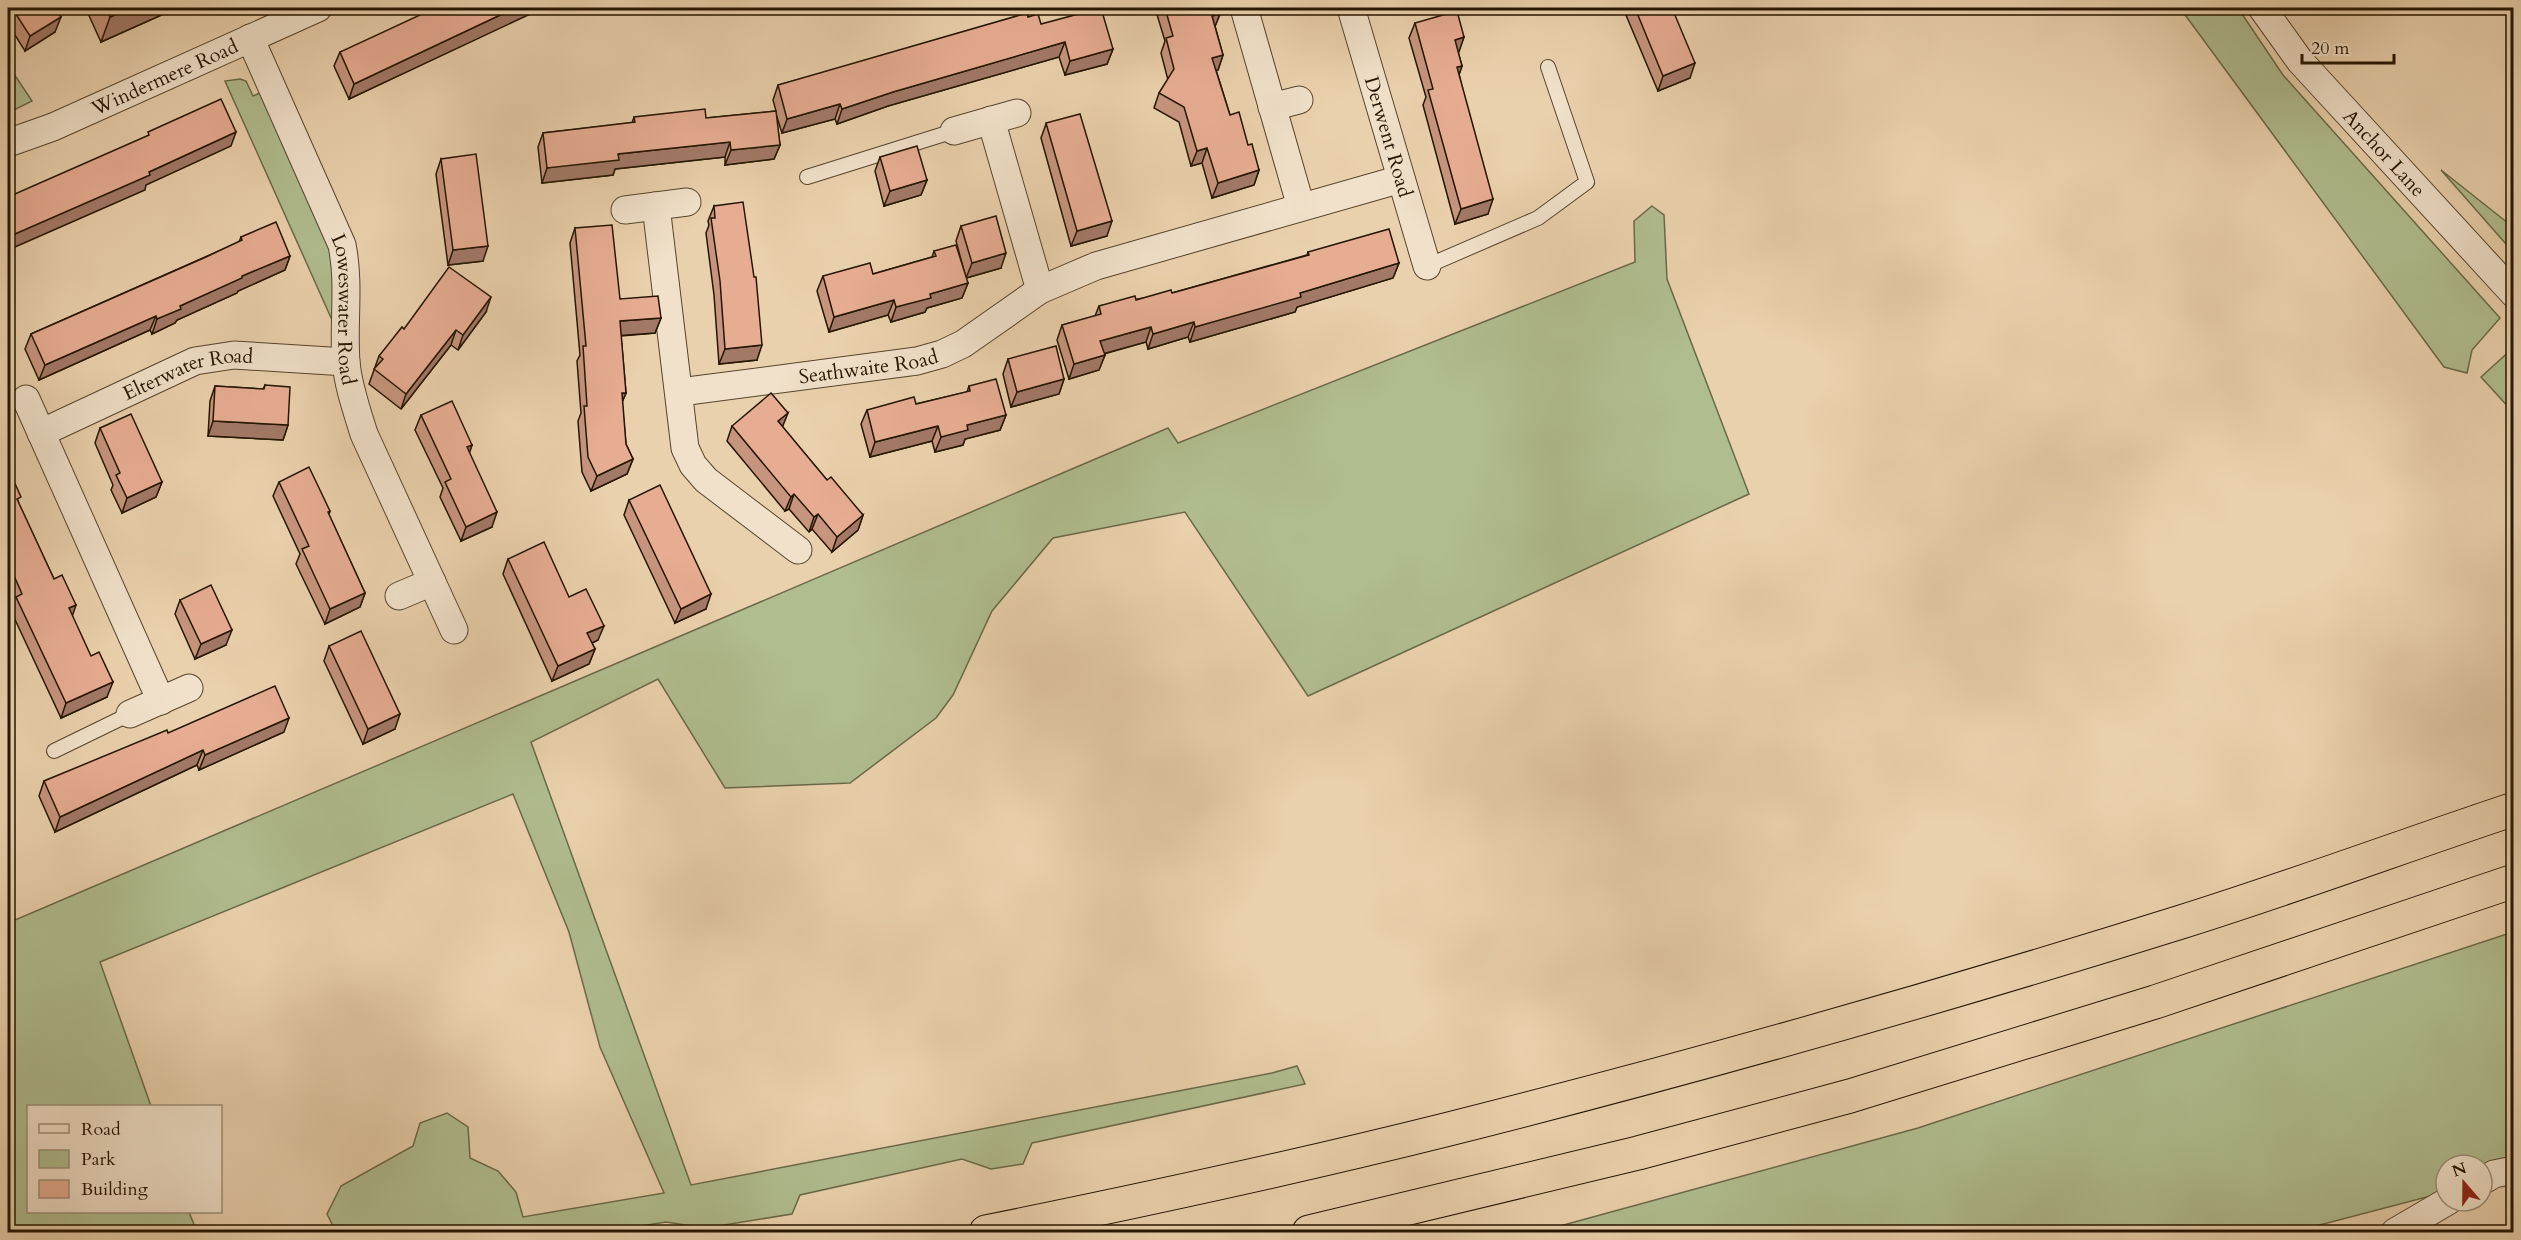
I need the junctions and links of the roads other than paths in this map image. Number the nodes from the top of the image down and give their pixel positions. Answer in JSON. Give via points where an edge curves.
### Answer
{"nodes":[{"id":1,"x":318,"y":8,"type":"edge"},
{"id":2,"x":1244,"y":8,"type":"edge"},
{"id":3,"x":1351,"y":8,"type":"edge"},
{"id":4,"x":2262,"y":8,"type":"edge"},
{"id":5,"x":250,"y":38,"type":"junction"},
{"id":6,"x":1548,"y":67,"type":"dead end"},
{"id":7,"x":1299,"y":100,"type":"dead end"},
{"id":8,"x":1272,"y":107,"type":"junction"},
{"id":9,"x":1017,"y":113,"type":"dead end"},
{"id":10,"x":991,"y":120,"type":"junction"},
{"id":11,"x":954,"y":131,"type":"joint"},
{"id":12,"x":8,"y":143,"type":"edge"},
{"id":13,"x":807,"y":177,"type":"dead end"},
{"id":14,"x":1401,"y":179,"type":"junction"},
{"id":15,"x":687,"y":202,"type":"dead end"},
{"id":16,"x":656,"y":206,"type":"junction"},
{"id":17,"x":1301,"y":207,"type":"junction"},
{"id":18,"x":625,"y":210,"type":"dead end"},
{"id":19,"x":1427,"y":266,"type":"joint"},
{"id":20,"x":1040,"y":290,"type":"junction"},
{"id":21,"x":2514,"y":294,"type":"edge"},
{"id":22,"x":346,"y":362,"type":"junction"},
{"id":23,"x":680,"y":392,"type":"junction"},
{"id":24,"x":26,"y":399,"type":"dead end"},
{"id":25,"x":41,"y":434,"type":"junction"},
{"id":26,"x":798,"y":550,"type":"dead end"},
{"id":27,"x":432,"y":582,"type":"junction"},
{"id":28,"x":399,"y":596,"type":"dead end"},
{"id":29,"x":454,"y":630,"type":"dead end"},
{"id":30,"x":189,"y":688,"type":"dead end"},
{"id":31,"x":160,"y":701,"type":"junction"},
{"id":32,"x":130,"y":714,"type":"joint"},
{"id":33,"x":54,"y":751,"type":"dead end"},
{"id":34,"x":2514,"y":808,"type":"edge"},
{"id":35,"x":2514,"y":881,"type":"edge"},
{"id":36,"x":2514,"y":1170,"type":"edge"},
{"id":37,"x":2494,"y":1174,"type":"edge"},
{"id":38,"x":2434,"y":1209,"type":"edge"},
{"id":39,"x":986,"y":1233,"type":"edge"},
{"id":40,"x":1309,"y":1233,"type":"edge"},
{"id":41,"x":2394,"y":1233,"type":"edge"}],
"edges":[{"from":1,"to":5,"type":"street","name":"Windermere Road"},
{"from":2,"to":8,"type":"street"},
{"from":3,"to":14,"type":"street","name":"Derwent Road"},
{"from":4,"to":21,"type":"street","name":"Anchor Lane","via":[[2300,61]]},
{"from":5,"to":12,"type":"street","name":"Windermere Road","via":[[53,127]]},
{"from":5,"to":22,"type":"street","name":"Loweswater Road","via":[[342,245],[347,269]]},
{"from":6,"to":19,"type":"lane","via":[[1587,182],[1538,218]]},
{"from":7,"to":8,"type":"street"},
{"from":8,"to":17,"type":"street"},
{"from":9,"to":10,"type":"street"},
{"from":10,"to":11,"type":"street"},
{"from":10,"to":20,"type":"street"},
{"from":11,"to":13,"type":"lane"},
{"from":14,"to":17,"type":"street","name":"Seathwaite Road"},
{"from":14,"to":19,"type":"street","name":"Derwent Road"},
{"from":15,"to":16,"type":"street"},
{"from":16,"to":18,"type":"street"},
{"from":16,"to":23,"type":"street"},
{"from":17,"to":20,"type":"street","name":"Seathwaite Road","via":[[1096,266]]},
{"from":20,"to":23,"type":"street","name":"Seathwaite Road","via":[[963,344],[917,362]]},
{"from":22,"to":25,"type":"street","name":"Elterwater Road","via":[[216,356],[195,361]]},
{"from":22,"to":27,"type":"street","name":"Loweswater Road","via":[[364,434]]},
{"from":23,"to":26,"type":"street","via":[[686,448],[693,465],[752,530]]},
{"from":24,"to":25,"type":"street"},
{"from":25,"to":31,"type":"street"},
{"from":27,"to":28,"type":"street"},
{"from":27,"to":29,"type":"street","name":"Loweswater Road"},
{"from":30,"to":31,"type":"street"},
{"from":31,"to":32,"type":"street"},
{"from":32,"to":33,"type":"lane"},
{"from":34,"to":39,"type":"highway","via":[[2185,921],[1678,1070],[1441,1131]]},
{"from":35,"to":40,"type":"highway","via":[[2155,1002],[1850,1096]]},
{"from":36,"to":37,"type":"street"},
{"from":38,"to":41,"type":"street"}]}
